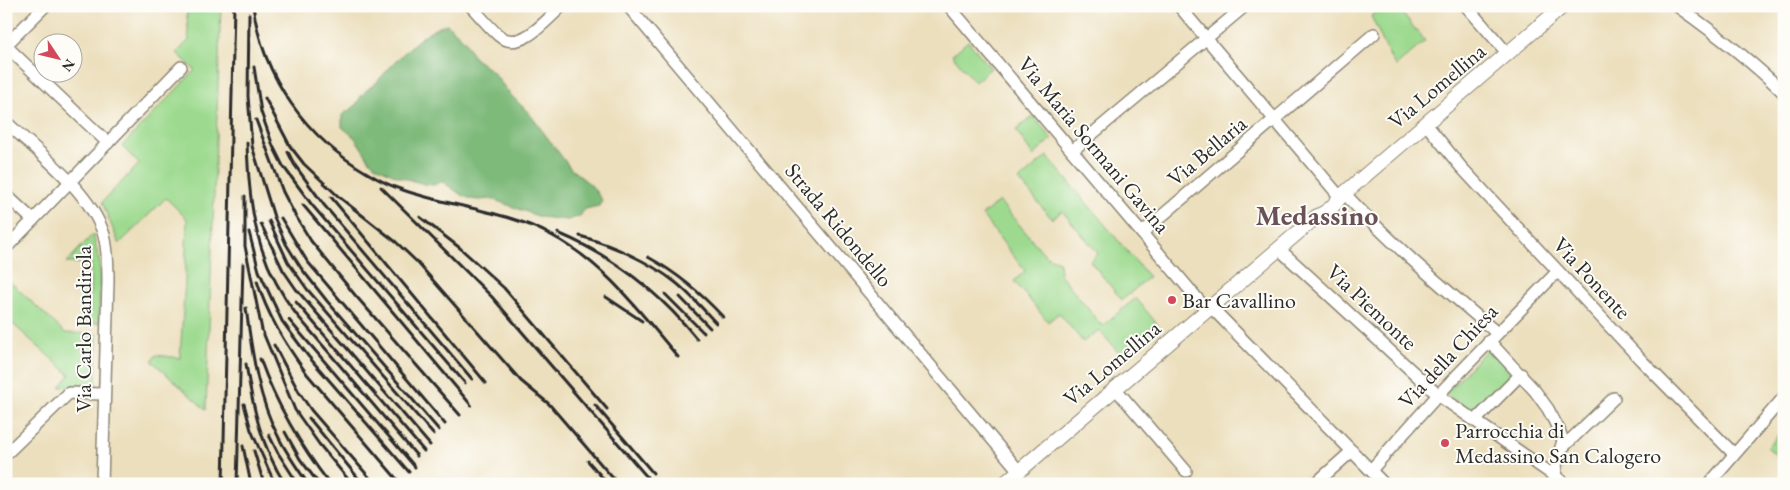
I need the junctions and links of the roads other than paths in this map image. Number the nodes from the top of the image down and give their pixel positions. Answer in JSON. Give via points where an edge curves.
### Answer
{"nodes":[{"id":1,"x":45,"y":6,"type":"edge"},
{"id":2,"x":471,"y":6,"type":"edge"},
{"id":3,"x":562,"y":6,"type":"edge"},
{"id":4,"x":628,"y":6,"type":"edge"},
{"id":5,"x":949,"y":6,"type":"edge"},
{"id":6,"x":1179,"y":6,"type":"edge"},
{"id":7,"x":1245,"y":6,"type":"edge"},
{"id":8,"x":1466,"y":6,"type":"edge"},
{"id":9,"x":1563,"y":6,"type":"edge"},
{"id":10,"x":1677,"y":6,"type":"edge"},
{"id":11,"x":1374,"y":34,"type":"dead end"},
{"id":12,"x":1206,"y":39,"type":"junction"},
{"id":13,"x":6,"y":45,"type":"edge"},
{"id":14,"x":1508,"y":54,"type":"junction"},
{"id":15,"x":181,"y":67,"type":"dead end"},
{"id":16,"x":1784,"y":93,"type":"edge"},
{"id":17,"x":1275,"y":119,"type":"junction"},
{"id":18,"x":6,"y":122,"type":"edge"},
{"id":19,"x":1426,"y":124,"type":"junction"},
{"id":20,"x":108,"y":143,"type":"junction"},
{"id":21,"x":1072,"y":151,"type":"junction"},
{"id":22,"x":70,"y":182,"type":"junction"},
{"id":23,"x":6,"y":195,"type":"edge"},
{"id":24,"x":1341,"y":196,"type":"junction"},
{"id":25,"x":33,"y":220,"type":"junction"},
{"id":26,"x":1142,"y":232,"type":"junction"},
{"id":27,"x":6,"y":248,"type":"edge"},
{"id":28,"x":1279,"y":249,"type":"junction"},
{"id":29,"x":1558,"y":271,"type":"junction"},
{"id":30,"x":1209,"y":308,"type":"junction"},
{"id":31,"x":1493,"y":337,"type":"junction"},
{"id":32,"x":1521,"y":374,"type":"junction"},
{"id":33,"x":1116,"y":388,"type":"junction"},
{"id":34,"x":104,"y":394,"type":"junction"},
{"id":35,"x":1438,"y":395,"type":"junction"},
{"id":36,"x":1784,"y":397,"type":"edge"},
{"id":37,"x":1614,"y":398,"type":"dead end"},
{"id":38,"x":1475,"y":421,"type":"junction"},
{"id":39,"x":1560,"y":450,"type":"junction"},
{"id":40,"x":1352,"y":451,"type":"junction"},
{"id":41,"x":6,"y":454,"type":"edge"},
{"id":42,"x":1734,"y":454,"type":"junction"},
{"id":43,"x":1371,"y":470,"type":"junction"},
{"id":44,"x":1019,"y":471,"type":"junction"},
{"id":45,"x":1186,"y":471,"type":"dead end"},
{"id":46,"x":1555,"y":476,"type":"junction"},
{"id":47,"x":102,"y":484,"type":"edge"},
{"id":48,"x":1004,"y":484,"type":"edge"},
{"id":49,"x":1315,"y":484,"type":"edge"},
{"id":50,"x":1384,"y":484,"type":"edge"},
{"id":51,"x":1566,"y":484,"type":"edge"},
{"id":52,"x":1709,"y":484,"type":"edge"}],
"edges":[{"from":1,"to":13,"type":"street"},
{"from":2,"to":3,"type":"street","via":[[498,35],[511,41],[521,40]]},
{"from":4,"to":44,"type":"street","name":"Strada Ridondello"},
{"from":5,"to":21,"type":"street","name":"Via Maria Sormani Gavina"},
{"from":6,"to":12,"type":"street"},
{"from":7,"to":12,"type":"street"},
{"from":8,"to":14,"type":"street"},
{"from":9,"to":14,"type":"main road","name":"Via Lomellina"},
{"from":10,"to":16,"type":"street","via":[[1742,54]]},
{"from":11,"to":17,"type":"street","name":"Via Bellaria"},
{"from":12,"to":17,"type":"street"},
{"from":12,"to":21,"type":"street"},
{"from":13,"to":20,"type":"street"},
{"from":14,"to":19,"type":"main road","name":"Via Lomellina"},
{"from":15,"to":20,"type":"street"},
{"from":17,"to":24,"type":"street"},
{"from":17,"to":26,"type":"street","name":"Via Bellaria"},
{"from":18,"to":22,"type":"street","name":"Via Carlo Bandirola"},
{"from":19,"to":24,"type":"main road","name":"Via Lomellina"},
{"from":19,"to":29,"type":"street","name":"Via Ponente","via":[[1461,168]]},
{"from":20,"to":22,"type":"street"},
{"from":21,"to":26,"type":"street","name":"Via Maria Sormani Gavina"},
{"from":22,"to":25,"type":"street"},
{"from":22,"to":34,"type":"street","name":"Via Carlo Bandirola","via":[[94,211],[107,252]]},
{"from":23,"to":25,"type":"street"},
{"from":24,"to":28,"type":"main road","name":"Via Lomellina","via":[[1333,207],[1316,217]]},
{"from":24,"to":31,"type":"street"},
{"from":25,"to":27,"type":"street"},
{"from":26,"to":30,"type":"street","name":"Via Maria Sormani Gavina"},
{"from":28,"to":30,"type":"main road","name":"Via Lomellina"},
{"from":28,"to":35,"type":"street","name":"Via Piemonte"},
{"from":29,"to":31,"type":"street","name":"Via della Chiesa"},
{"from":29,"to":42,"type":"street","name":"Via Ponente"},
{"from":30,"to":33,"type":"main road","name":"Via Lomellina"},
{"from":30,"to":40,"type":"street","name":"Via Maria Sormani Gavina"},
{"from":31,"to":32,"type":"street"},
{"from":31,"to":35,"type":"street","name":"Via della Chiesa"},
{"from":32,"to":38,"type":"street"},
{"from":32,"to":39,"type":"street","via":[[1548,409],[1559,430],[1563,441]]},
{"from":33,"to":44,"type":"main road","name":"Via Lomellina"},
{"from":33,"to":45,"type":"street"},
{"from":34,"to":41,"type":"street","via":[[69,393]]},
{"from":34,"to":47,"type":"street","name":"Via Carlo Bandirola"},
{"from":35,"to":38,"type":"street","name":"Via Piemonte"},
{"from":35,"to":43,"type":"street","name":"Via della Chiesa"},
{"from":36,"to":42,"type":"street"},
{"from":37,"to":39,"type":"street"},
{"from":38,"to":46,"type":"street"},
{"from":39,"to":46,"type":"street"},
{"from":40,"to":43,"type":"street","name":"Via Maria Sormani Gavina"},
{"from":40,"to":49,"type":"street"},
{"from":42,"to":52,"type":"street"},
{"from":43,"to":50,"type":"street","name":"Via Maria Sormani Gavina"},
{"from":44,"to":48,"type":"main road","name":"Via Lomellina"},
{"from":46,"to":51,"type":"street"}]}
